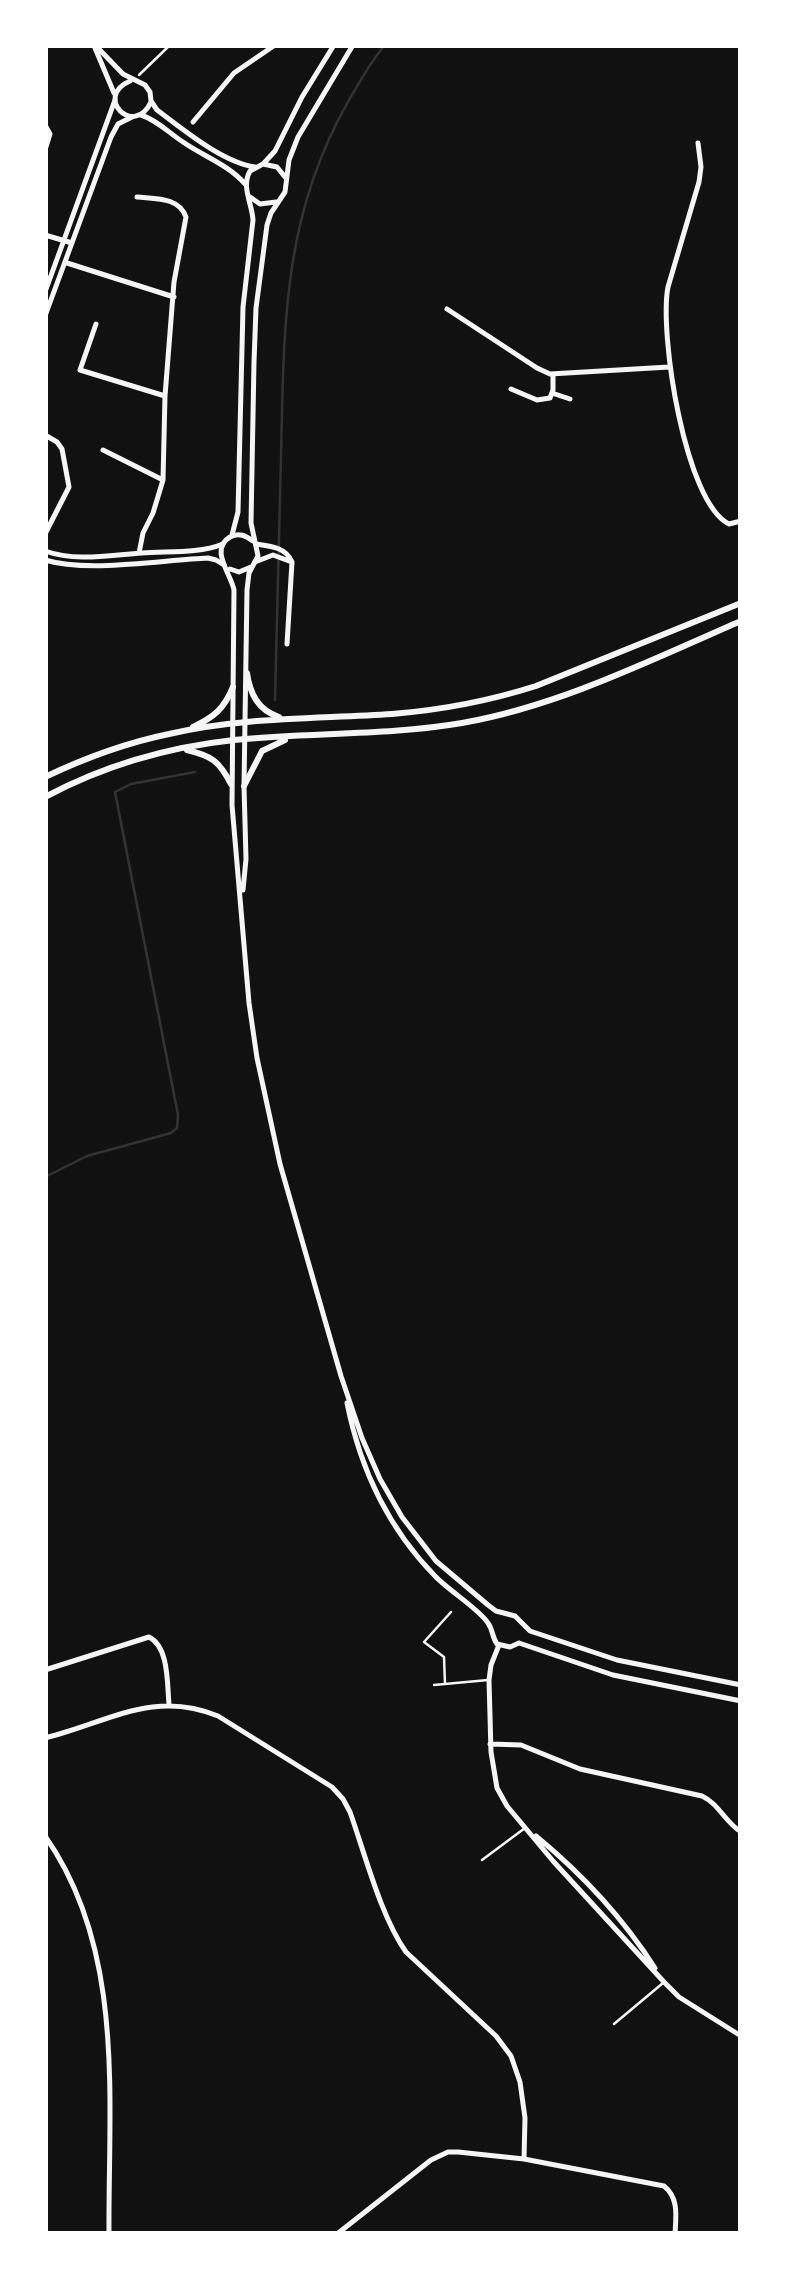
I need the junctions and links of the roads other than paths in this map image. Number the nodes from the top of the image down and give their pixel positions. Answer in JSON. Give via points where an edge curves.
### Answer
{"nodes":[{"id":1,"x":94,"y":45,"type":"edge"},
{"id":2,"x":275,"y":45,"type":"edge"},
{"id":3,"x":334,"y":45,"type":"edge"},
{"id":4,"x":353,"y":45,"type":"edge"},
{"id":5,"x":135,"y":78,"type":"junction"},
{"id":6,"x":115,"y":98,"type":"junction"},
{"id":7,"x":151,"y":101,"type":"junction"},
{"id":8,"x":138,"y":116,"type":"junction"},
{"id":9,"x":193,"y":122,"type":"dead end"},
{"id":10,"x":45,"y":125,"type":"edge"},
{"id":11,"x":698,"y":142,"type":"dead end"},
{"id":12,"x":45,"y":150,"type":"edge"},
{"id":13,"x":264,"y":164,"type":"junction"},
{"id":14,"x":255,"y":167,"type":"junction"},
{"id":15,"x":286,"y":177,"type":"junction"},
{"id":16,"x":245,"y":184,"type":"junction"},
{"id":17,"x":138,"y":197,"type":"dead end"},
{"id":18,"x":250,"y":197,"type":"junction"},
{"id":19,"x":282,"y":197,"type":"junction"},
{"id":20,"x":45,"y":235,"type":"edge"},
{"id":21,"x":64,"y":241,"type":"junction"},
{"id":22,"x":72,"y":244,"type":"junction"},
{"id":23,"x":66,"y":262,"type":"junction"},
{"id":24,"x":45,"y":292,"type":"edge"},
{"id":25,"x":174,"y":297,"type":"junction"},
{"id":26,"x":447,"y":309,"type":"dead end"},
{"id":27,"x":45,"y":316,"type":"edge"},
{"id":28,"x":96,"y":324,"type":"dead end"},
{"id":29,"x":671,"y":367,"type":"junction"},
{"id":30,"x":553,"y":374,"type":"junction"},
{"id":31,"x":511,"y":389,"type":"dead end"},
{"id":32,"x":552,"y":394,"type":"junction"},
{"id":33,"x":164,"y":396,"type":"junction"},
{"id":34,"x":570,"y":400,"type":"dead end"},
{"id":35,"x":45,"y":435,"type":"edge"},
{"id":36,"x":103,"y":450,"type":"dead end"},
{"id":37,"x":163,"y":480,"type":"junction"},
{"id":38,"x":741,"y":521,"type":"edge"},
{"id":39,"x":45,"y":534,"type":"edge"},
{"id":40,"x":232,"y":536,"type":"junction"},
{"id":41,"x":255,"y":543,"type":"junction"},
{"id":42,"x":222,"y":544,"type":"junction"},
{"id":43,"x":45,"y":551,"type":"edge"},
{"id":44,"x":273,"y":551,"type":"junction"},
{"id":45,"x":139,"y":553,"type":"junction"},
{"id":46,"x":45,"y":560,"type":"edge"},
{"id":47,"x":253,"y":565,"type":"junction"},
{"id":48,"x":226,"y":567,"type":"junction"},
{"id":49,"x":741,"y":604,"type":"edge"},
{"id":50,"x":741,"y":621,"type":"edge"},
{"id":51,"x":287,"y":644,"type":"dead end"},
{"id":52,"x":247,"y":673,"type":"junction"},
{"id":53,"x":233,"y":687,"type":"junction"},
{"id":54,"x":296,"y":718,"type":"junction"},
{"id":55,"x":245,"y":723,"type":"junction"},
{"id":56,"x":232,"y":724,"type":"junction"},
{"id":57,"x":185,"y":731,"type":"junction"},
{"id":58,"x":291,"y":738,"type":"junction"},
{"id":59,"x":232,"y":740,"type":"junction"},
{"id":60,"x":244,"y":740,"type":"junction"},
{"id":61,"x":181,"y":748,"type":"junction"},
{"id":62,"x":45,"y":777,"type":"edge"},
{"id":63,"x":231,"y":784,"type":"junction"},
{"id":64,"x":244,"y":786,"type":"junction"},
{"id":65,"x":45,"y":798,"type":"edge"},
{"id":66,"x":242,"y":902,"type":"junction"},
{"id":67,"x":342,"y":1376,"type":"junction"},
{"id":68,"x":450,"y":1612,"type":"dead end"},
{"id":69,"x":508,"y":1615,"type":"junction"},
{"id":70,"x":523,"y":1626,"type":"junction"},
{"id":71,"x":492,"y":1630,"type":"junction"},
{"id":72,"x":519,"y":1643,"type":"junction"},
{"id":73,"x":499,"y":1645,"type":"junction"},
{"id":74,"x":45,"y":1670,"type":"edge"},
{"id":75,"x":488,"y":1680,"type":"junction"},
{"id":76,"x":434,"y":1684,"type":"dead end"},
{"id":77,"x":445,"y":1684,"type":"junction"},
{"id":78,"x":741,"y":1685,"type":"edge"},
{"id":79,"x":741,"y":1701,"type":"edge"},
{"id":80,"x":169,"y":1704,"type":"junction"},
{"id":81,"x":45,"y":1740,"type":"edge"},
{"id":82,"x":490,"y":1744,"type":"junction"},
{"id":83,"x":526,"y":1827,"type":"junction"},
{"id":84,"x":740,"y":1831,"type":"edge"},
{"id":85,"x":45,"y":1836,"type":"edge"},
{"id":86,"x":482,"y":1860,"type":"dead end"},
{"id":87,"x":664,"y":1982,"type":"junction"},
{"id":88,"x":614,"y":2024,"type":"dead end"},
{"id":89,"x":741,"y":2036,"type":"edge"},
{"id":90,"x":524,"y":2159,"type":"junction"},
{"id":91,"x":109,"y":2234,"type":"edge"},
{"id":92,"x":337,"y":2234,"type":"edge"},
{"id":93,"x":675,"y":2234,"type":"edge"}],
"edges":[{"from":1,"to":5,"type":"street"},
{"from":1,"to":6,"type":"street"},
{"from":2,"to":9,"type":"street","via":[[234,72]]},
{"from":3,"to":13,"type":"street"},
{"from":4,"to":15,"type":"street","via":[[298,137]]},
{"from":5,"to":6,"type":"street"},
{"from":5,"to":7,"type":"street"},
{"from":6,"to":8,"type":"street","via":[[122,112]]},
{"from":6,"to":21,"type":"street"},
{"from":7,"to":8,"type":"street"},
{"from":7,"to":14,"type":"street","via":[[212,148]]},
{"from":8,"to":16,"type":"street"},
{"from":8,"to":22,"type":"street","via":[[115,128]]},
{"from":10,"to":12,"type":"street"},
{"from":11,"to":29,"type":"street","via":[[698,182],[665,300]]},
{"from":13,"to":14,"type":"street"},
{"from":13,"to":15,"type":"street"},
{"from":14,"to":16,"type":"street"},
{"from":15,"to":19,"type":"street"},
{"from":16,"to":18,"type":"street"},
{"from":17,"to":25,"type":"street","via":[[176,204],[186,217]]},
{"from":18,"to":19,"type":"street","via":[[266,205]]},
{"from":18,"to":40,"type":"street"},
{"from":19,"to":41,"type":"street","via":[[267,225],[256,308]]},
{"from":20,"to":21,"type":"street"},
{"from":21,"to":22,"type":"street"},
{"from":21,"to":24,"type":"street"},
{"from":22,"to":23,"type":"street"},
{"from":23,"to":25,"type":"street"},
{"from":23,"to":27,"type":"street"},
{"from":25,"to":33,"type":"street"},
{"from":26,"to":30,"type":"street"},
{"from":28,"to":33,"type":"street","via":[[80,370]]},
{"from":29,"to":30,"type":"street"},
{"from":29,"to":38,"type":"street","via":[[690,460],[714,514],[729,524]]},
{"from":30,"to":32,"type":"street"},
{"from":31,"to":32,"type":"street","via":[[537,400]]},
{"from":32,"to":34,"type":"street"},
{"from":33,"to":37,"type":"street"},
{"from":35,"to":39,"type":"street","via":[[62,449],[69,487]]},
{"from":36,"to":37,"type":"street"},
{"from":37,"to":45,"type":"street"},
{"from":40,"to":41,"type":"street"},
{"from":40,"to":42,"type":"street"},
{"from":41,"to":44,"type":"street"},
{"from":41,"to":47,"type":"street"},
{"from":42,"to":45,"type":"street"},
{"from":42,"to":48,"type":"street"},
{"from":43,"to":45,"type":"street"},
{"from":44,"to":47,"type":"street"},
{"from":44,"to":51,"type":"street","via":[[292,562]]},
{"from":46,"to":48,"type":"street","via":[[86,566],[208,558]]},
{"from":47,"to":48,"type":"street","via":[[239,572]]},
{"from":47,"to":52,"type":"street"},
{"from":48,"to":53,"type":"street","via":[[234,590]]},
{"from":49,"to":54,"type":"main road","via":[[506,695],[409,712]]},
{"from":50,"to":58,"type":"main road","via":[[503,714],[418,729]]},
{"from":52,"to":54,"type":"main road","via":[[265,710]]},
{"from":52,"to":55,"type":"street"},
{"from":53,"to":56,"type":"street"},
{"from":53,"to":57,"type":"main road","via":[[221,710]]},
{"from":54,"to":55,"type":"main road"},
{"from":55,"to":56,"type":"main road"},
{"from":55,"to":60,"type":"street"},
{"from":56,"to":57,"type":"main road"},
{"from":56,"to":59,"type":"street"},
{"from":57,"to":62,"type":"main road","via":[[117,746]]},
{"from":58,"to":60,"type":"main road"},
{"from":58,"to":64,"type":"main road","via":[[262,752]]},
{"from":59,"to":60,"type":"main road"},
{"from":59,"to":61,"type":"main road"},
{"from":59,"to":63,"type":"street"},
{"from":60,"to":64,"type":"street"},
{"from":61,"to":63,"type":"main road","via":[[218,762]]},
{"from":61,"to":65,"type":"main road"},
{"from":63,"to":66,"type":"street"},
{"from":64,"to":66,"type":"street"},
{"from":66,"to":67,"type":"street","via":[[262,1088]]},
{"from":67,"to":69,"type":"street","via":[[370,1457],[402,1518],[451,1576]]},
{"from":67,"to":71,"type":"street","via":[[357,1447],[392,1521],[415,1554]]},
{"from":68,"to":77,"type":"lane","via":[[424,1642],[444,1657]]},
{"from":69,"to":70,"type":"street"},
{"from":69,"to":71,"type":"street"},
{"from":70,"to":72,"type":"street"},
{"from":70,"to":78,"type":"street","via":[[602,1656]]},
{"from":71,"to":73,"type":"street"},
{"from":72,"to":73,"type":"street"},
{"from":72,"to":79,"type":"street","via":[[614,1675]]},
{"from":73,"to":75,"type":"street"},
{"from":74,"to":80,"type":"street","via":[[149,1637],[162,1652]]},
{"from":75,"to":77,"type":"lane"},
{"from":75,"to":82,"type":"street"},
{"from":76,"to":77,"type":"lane"},
{"from":80,"to":81,"type":"street"},
{"from":80,"to":90,"type":"street","via":[[218,1716],[343,1799],[399,1942],[511,2056],[525,2118]]},
{"from":82,"to":83,"type":"street","via":[[497,1788]]},
{"from":82,"to":84,"type":"street","via":[[521,1745],[590,1772],[692,1792]]},
{"from":83,"to":86,"type":"lane"},
{"from":83,"to":87,"type":"street"},
{"from":85,"to":91,"type":"street","via":[[88,1920],[100,1974],[110,2108]]},
{"from":87,"to":88,"type":"lane"},
{"from":87,"to":89,"type":"street"},
{"from":90,"to":92,"type":"street","via":[[440,2155]]},
{"from":90,"to":93,"type":"street","via":[[664,2186],[676,2202]]}]}
